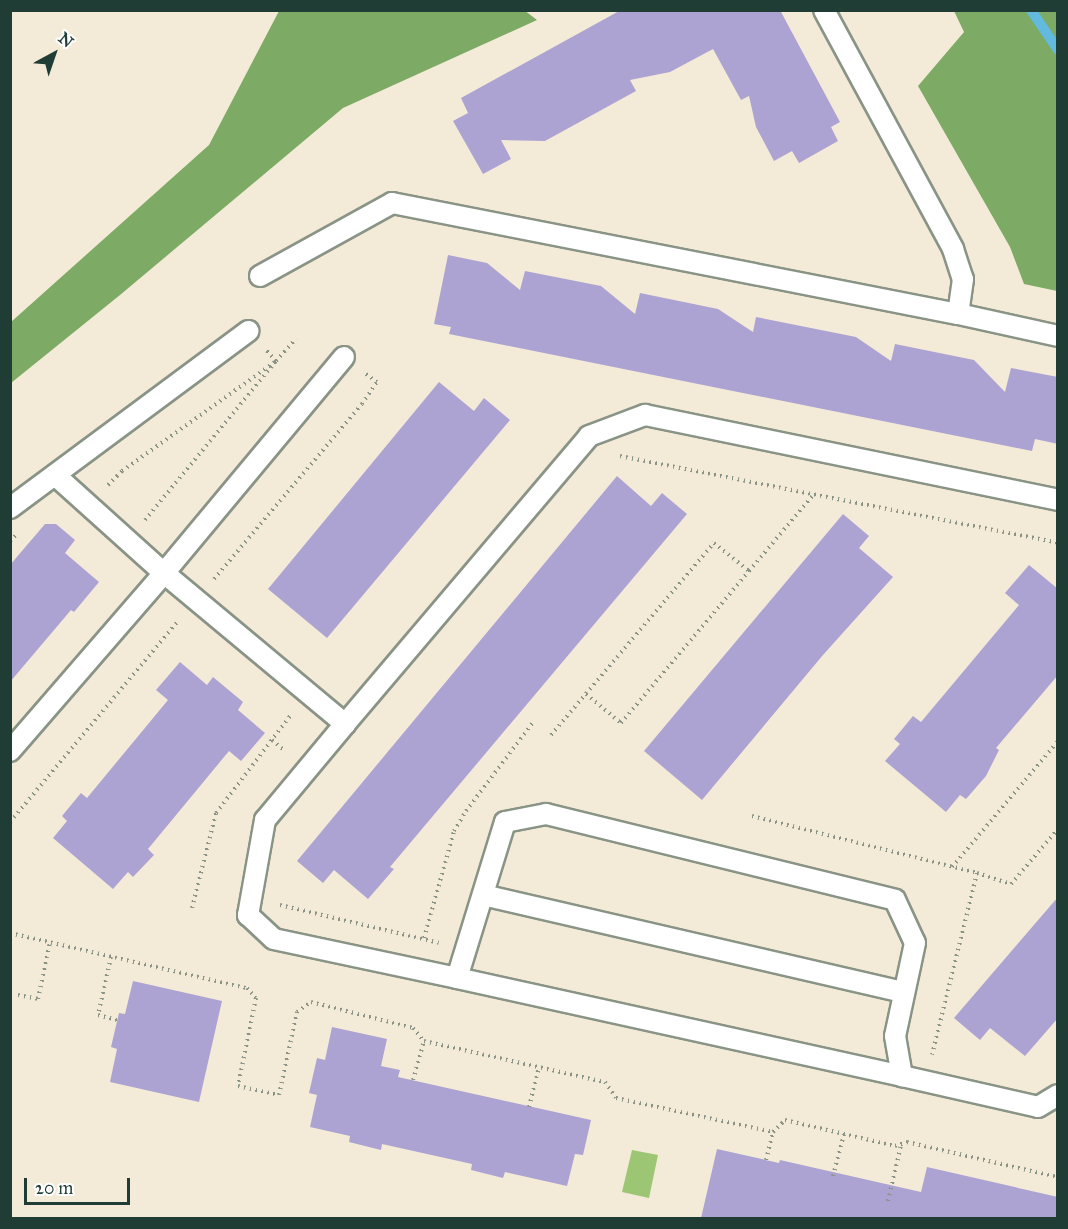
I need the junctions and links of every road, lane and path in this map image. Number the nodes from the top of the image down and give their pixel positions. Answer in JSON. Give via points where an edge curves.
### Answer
{"nodes":[{"id":1,"x":824,"y":10,"type":"edge"},
{"id":2,"x":260,"y":276,"type":"dead end"},
{"id":3,"x":958,"y":314,"type":"junction"},
{"id":4,"x":248,"y":331,"type":"joint"},
{"id":5,"x":1058,"y":336,"type":"edge"},
{"id":6,"x":296,"y":339,"type":"dead end"},
{"id":7,"x":344,"y":357,"type":"dead end"},
{"id":8,"x":276,"y":362,"type":"junction"},
{"id":9,"x":614,"y":454,"type":"dead end"},
{"id":10,"x":55,"y":475,"type":"junction"},
{"id":11,"x":101,"y":492,"type":"dead end"},
{"id":12,"x":814,"y":494,"type":"junction"},
{"id":13,"x":1058,"y":500,"type":"edge"},
{"id":14,"x":10,"y":508,"type":"edge"},
{"id":15,"x":140,"y":525,"type":"dead end"},
{"id":16,"x":1058,"y":543,"type":"edge"},
{"id":17,"x":749,"y":571,"type":"junction"},
{"id":18,"x":164,"y":573,"type":"junction"},
{"id":19,"x":308,"y":693,"type":"junction"},
{"id":20,"x":586,"y":694,"type":"junction"},
{"id":21,"x":534,"y":721,"type":"dead end"},
{"id":22,"x":345,"y":724,"type":"junction"},
{"id":23,"x":551,"y":735,"type":"dead end"},
{"id":24,"x":1058,"y":741,"type":"edge"},
{"id":25,"x":10,"y":750,"type":"edge"},
{"id":26,"x":1058,"y":829,"type":"edge"},
{"id":27,"x":952,"y":867,"type":"dead end"},
{"id":28,"x":977,"y":873,"type":"dead end"},
{"id":29,"x":483,"y":895,"type":"junction"},
{"id":30,"x":274,"y":898,"type":"dead end"},
{"id":31,"x":192,"y":908,"type":"dead end"},
{"id":32,"x":10,"y":933,"type":"edge"},
{"id":33,"x":424,"y":938,"type":"junction"},
{"id":34,"x":50,"y":942,"type":"junction"},
{"id":35,"x":466,"y":950,"type":"junction"},
{"id":36,"x":111,"y":957,"type":"junction"},
{"id":37,"x":457,"y":978,"type":"junction"},
{"id":38,"x":904,"y":992,"type":"junction"},
{"id":39,"x":18,"y":995,"type":"dead end"},
{"id":40,"x":117,"y":1020,"type":"dead end"},
{"id":41,"x":424,"y":1041,"type":"junction"},
{"id":42,"x":539,"y":1067,"type":"junction"},
{"id":43,"x":902,"y":1076,"type":"junction"},
{"id":44,"x":413,"y":1080,"type":"dead end"},
{"id":45,"x":1058,"y":1095,"type":"edge"},
{"id":46,"x":529,"y":1107,"type":"dead end"},
{"id":47,"x":772,"y":1132,"type":"junction"},
{"id":48,"x":844,"y":1134,"type":"junction"},
{"id":49,"x":901,"y":1144,"type":"junction"},
{"id":50,"x":766,"y":1160,"type":"dead end"},
{"id":51,"x":833,"y":1176,"type":"dead end"},
{"id":52,"x":1058,"y":1177,"type":"edge"},
{"id":53,"x":888,"y":1201,"type":"dead end"}],
"edges":[{"from":1,"to":3,"type":"lane","via":[[953,249],[963,279]]},
{"from":2,"to":3,"type":"lane","via":[[392,202]]},
{"from":3,"to":5,"type":"lane"},
{"from":4,"to":8,"type":"path"},
{"from":4,"to":10,"type":"lane"},
{"from":6,"to":8,"type":"path"},
{"from":7,"to":18,"type":"lane"},
{"from":8,"to":11,"type":"path","via":[[122,471]]},
{"from":8,"to":15,"type":"path"},
{"from":9,"to":12,"type":"path"},
{"from":10,"to":14,"type":"lane"},
{"from":10,"to":18,"type":"lane"},
{"from":12,"to":16,"type":"path"},
{"from":12,"to":17,"type":"path"},
{"from":13,"to":22,"type":"lane","via":[[645,416],[589,436]]},
{"from":17,"to":20,"type":"path","via":[[714,543]]},
{"from":17,"to":20,"type":"path","via":[[621,723]]},
{"from":18,"to":19,"type":"lane"},
{"from":18,"to":25,"type":"lane"},
{"from":19,"to":22,"type":"lane"},
{"from":19,"to":31,"type":"path","via":[[216,813]]},
{"from":20,"to":23,"type":"path"},
{"from":21,"to":33,"type":"path","via":[[454,831]]},
{"from":22,"to":37,"type":"lane","via":[[265,820],[248,915],[274,939]]},
{"from":24,"to":27,"type":"path"},
{"from":26,"to":28,"type":"path","via":[[1011,884]]},
{"from":29,"to":35,"type":"lane"},
{"from":29,"to":38,"type":"lane"},
{"from":29,"to":38,"type":"lane","via":[[505,822],[546,814],[895,900],[915,943]]},
{"from":30,"to":33,"type":"path","via":[[280,906]]},
{"from":32,"to":34,"type":"path"},
{"from":33,"to":35,"type":"path"},
{"from":34,"to":36,"type":"path"},
{"from":34,"to":39,"type":"path","via":[[38,999]]},
{"from":35,"to":37,"type":"lane"},
{"from":36,"to":40,"type":"path","via":[[98,1015]]},
{"from":36,"to":41,"type":"path","via":[[247,988],[256,998],[238,1086],[279,1095],[297,1012],[311,1002],[413,1028]]},
{"from":37,"to":43,"type":"lane"},
{"from":38,"to":43,"type":"lane","via":[[895,1036]]},
{"from":41,"to":42,"type":"path"},
{"from":41,"to":44,"type":"path"},
{"from":42,"to":46,"type":"path"},
{"from":42,"to":47,"type":"path","via":[[605,1082],[616,1098]]},
{"from":43,"to":45,"type":"lane","via":[[1038,1107]]},
{"from":47,"to":48,"type":"path","via":[[785,1120]]},
{"from":47,"to":50,"type":"path"},
{"from":48,"to":49,"type":"path","via":[[895,1146]]},
{"from":48,"to":51,"type":"path"},
{"from":49,"to":52,"type":"path","via":[[907,1142]]},
{"from":49,"to":53,"type":"path"}]}
